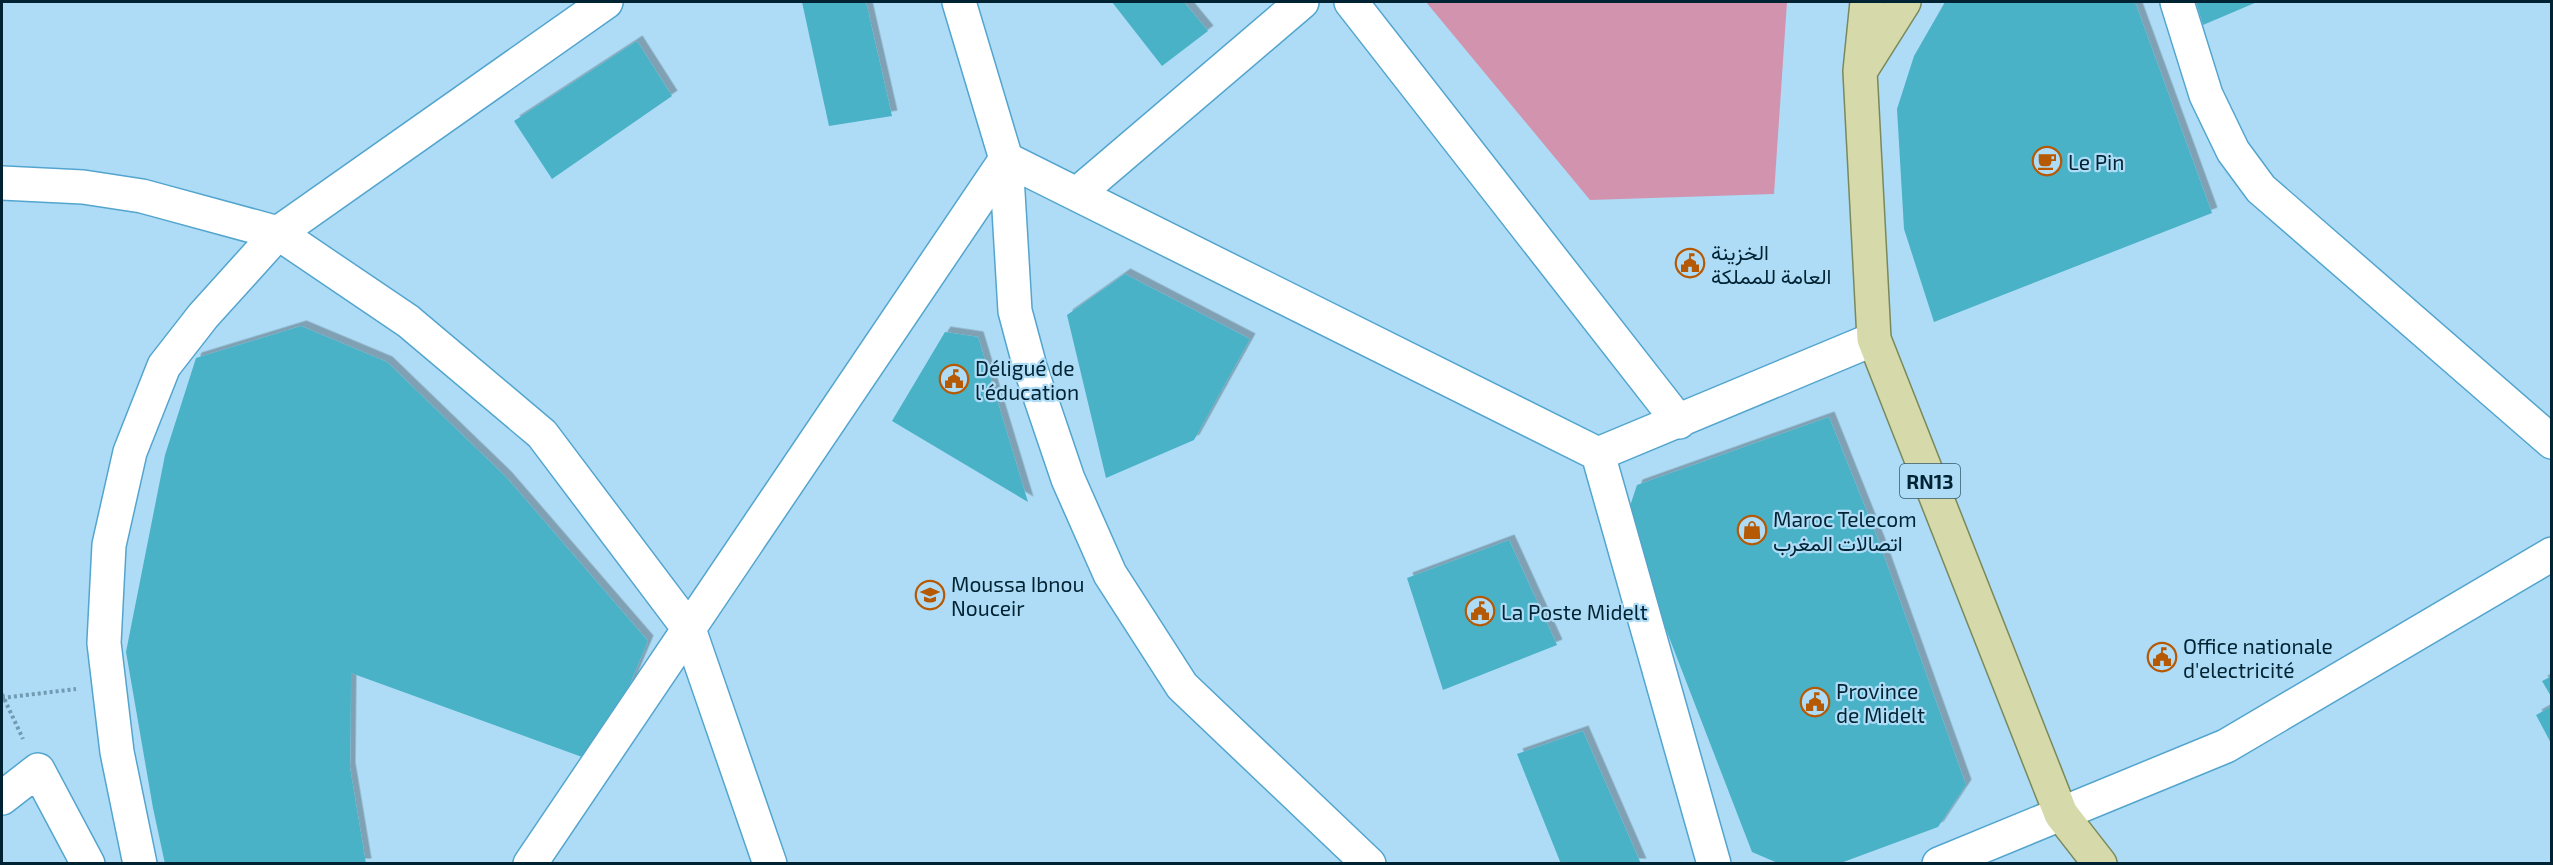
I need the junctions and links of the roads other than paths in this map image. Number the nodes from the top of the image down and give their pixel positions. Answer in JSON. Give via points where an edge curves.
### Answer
{"nodes":[{"id":1,"x":606,"y":2,"type":"edge"},
{"id":2,"x":959,"y":2,"type":"edge"},
{"id":3,"x":1302,"y":2,"type":"edge"},
{"id":4,"x":1351,"y":2,"type":"edge"},
{"id":5,"x":1867,"y":2,"type":"edge"},
{"id":6,"x":1905,"y":2,"type":"edge"},
{"id":7,"x":2178,"y":2,"type":"edge"},
{"id":8,"x":1860,"y":71,"type":"junction"},
{"id":9,"x":1006,"y":159,"type":"junction"},
{"id":10,"x":2,"y":183,"type":"edge"},
{"id":11,"x":1077,"y":194,"type":"junction"},
{"id":12,"x":278,"y":233,"type":"junction"},
{"id":13,"x":1874,"y":339,"type":"junction"},
{"id":14,"x":1679,"y":422,"type":"junction"},
{"id":15,"x":2552,"y":442,"type":"edge"},
{"id":16,"x":1598,"y":454,"type":"junction"},
{"id":17,"x":2552,"y":554,"type":"edge"},
{"id":18,"x":688,"y":629,"type":"junction"},
{"id":19,"x":2,"y":798,"type":"edge"},
{"id":20,"x":2061,"y":814,"type":"junction"},
{"id":21,"x":88,"y":864,"type":"edge"},
{"id":22,"x":140,"y":864,"type":"edge"},
{"id":23,"x":530,"y":864,"type":"edge"},
{"id":24,"x":770,"y":864,"type":"edge"},
{"id":25,"x":1369,"y":864,"type":"edge"},
{"id":26,"x":1714,"y":864,"type":"edge"},
{"id":27,"x":1939,"y":864,"type":"edge"},
{"id":28,"x":2100,"y":864,"type":"edge"}],
"edges":[{"from":1,"to":12,"type":"street"},
{"from":2,"to":9,"type":"street"},
{"from":3,"to":11,"type":"street"},
{"from":4,"to":14,"type":"street"},
{"from":5,"to":8,"type":"main road","number":"RN13"},
{"from":6,"to":8,"type":"main road"},
{"from":7,"to":15,"type":"street","via":[[2206,95],[2233,151],[2261,189]]},
{"from":8,"to":13,"type":"main road","number":"RN13"},
{"from":9,"to":11,"type":"street"},
{"from":9,"to":18,"type":"street"},
{"from":9,"to":25,"type":"street","via":[[1015,311],[1068,479],[1110,574],[1182,686]]},
{"from":10,"to":12,"type":"street","via":[[82,186],[142,196]]},
{"from":11,"to":16,"type":"street"},
{"from":12,"to":18,"type":"street","via":[[408,321],[542,434]]},
{"from":12,"to":22,"type":"street","via":[[202,316],[164,366],[130,452],[110,544],[104,643],[117,752]]},
{"from":13,"to":14,"type":"street"},
{"from":13,"to":20,"type":"main road","number":"RN13"},
{"from":14,"to":16,"type":"street"},
{"from":16,"to":26,"type":"street"},
{"from":17,"to":20,"type":"street","via":[[2226,746]]},
{"from":18,"to":23,"type":"street"},
{"from":18,"to":24,"type":"street"},
{"from":19,"to":21,"type":"street","via":[[38,770]]},
{"from":20,"to":27,"type":"street"},
{"from":20,"to":28,"type":"main road","number":"RN13"}]}
